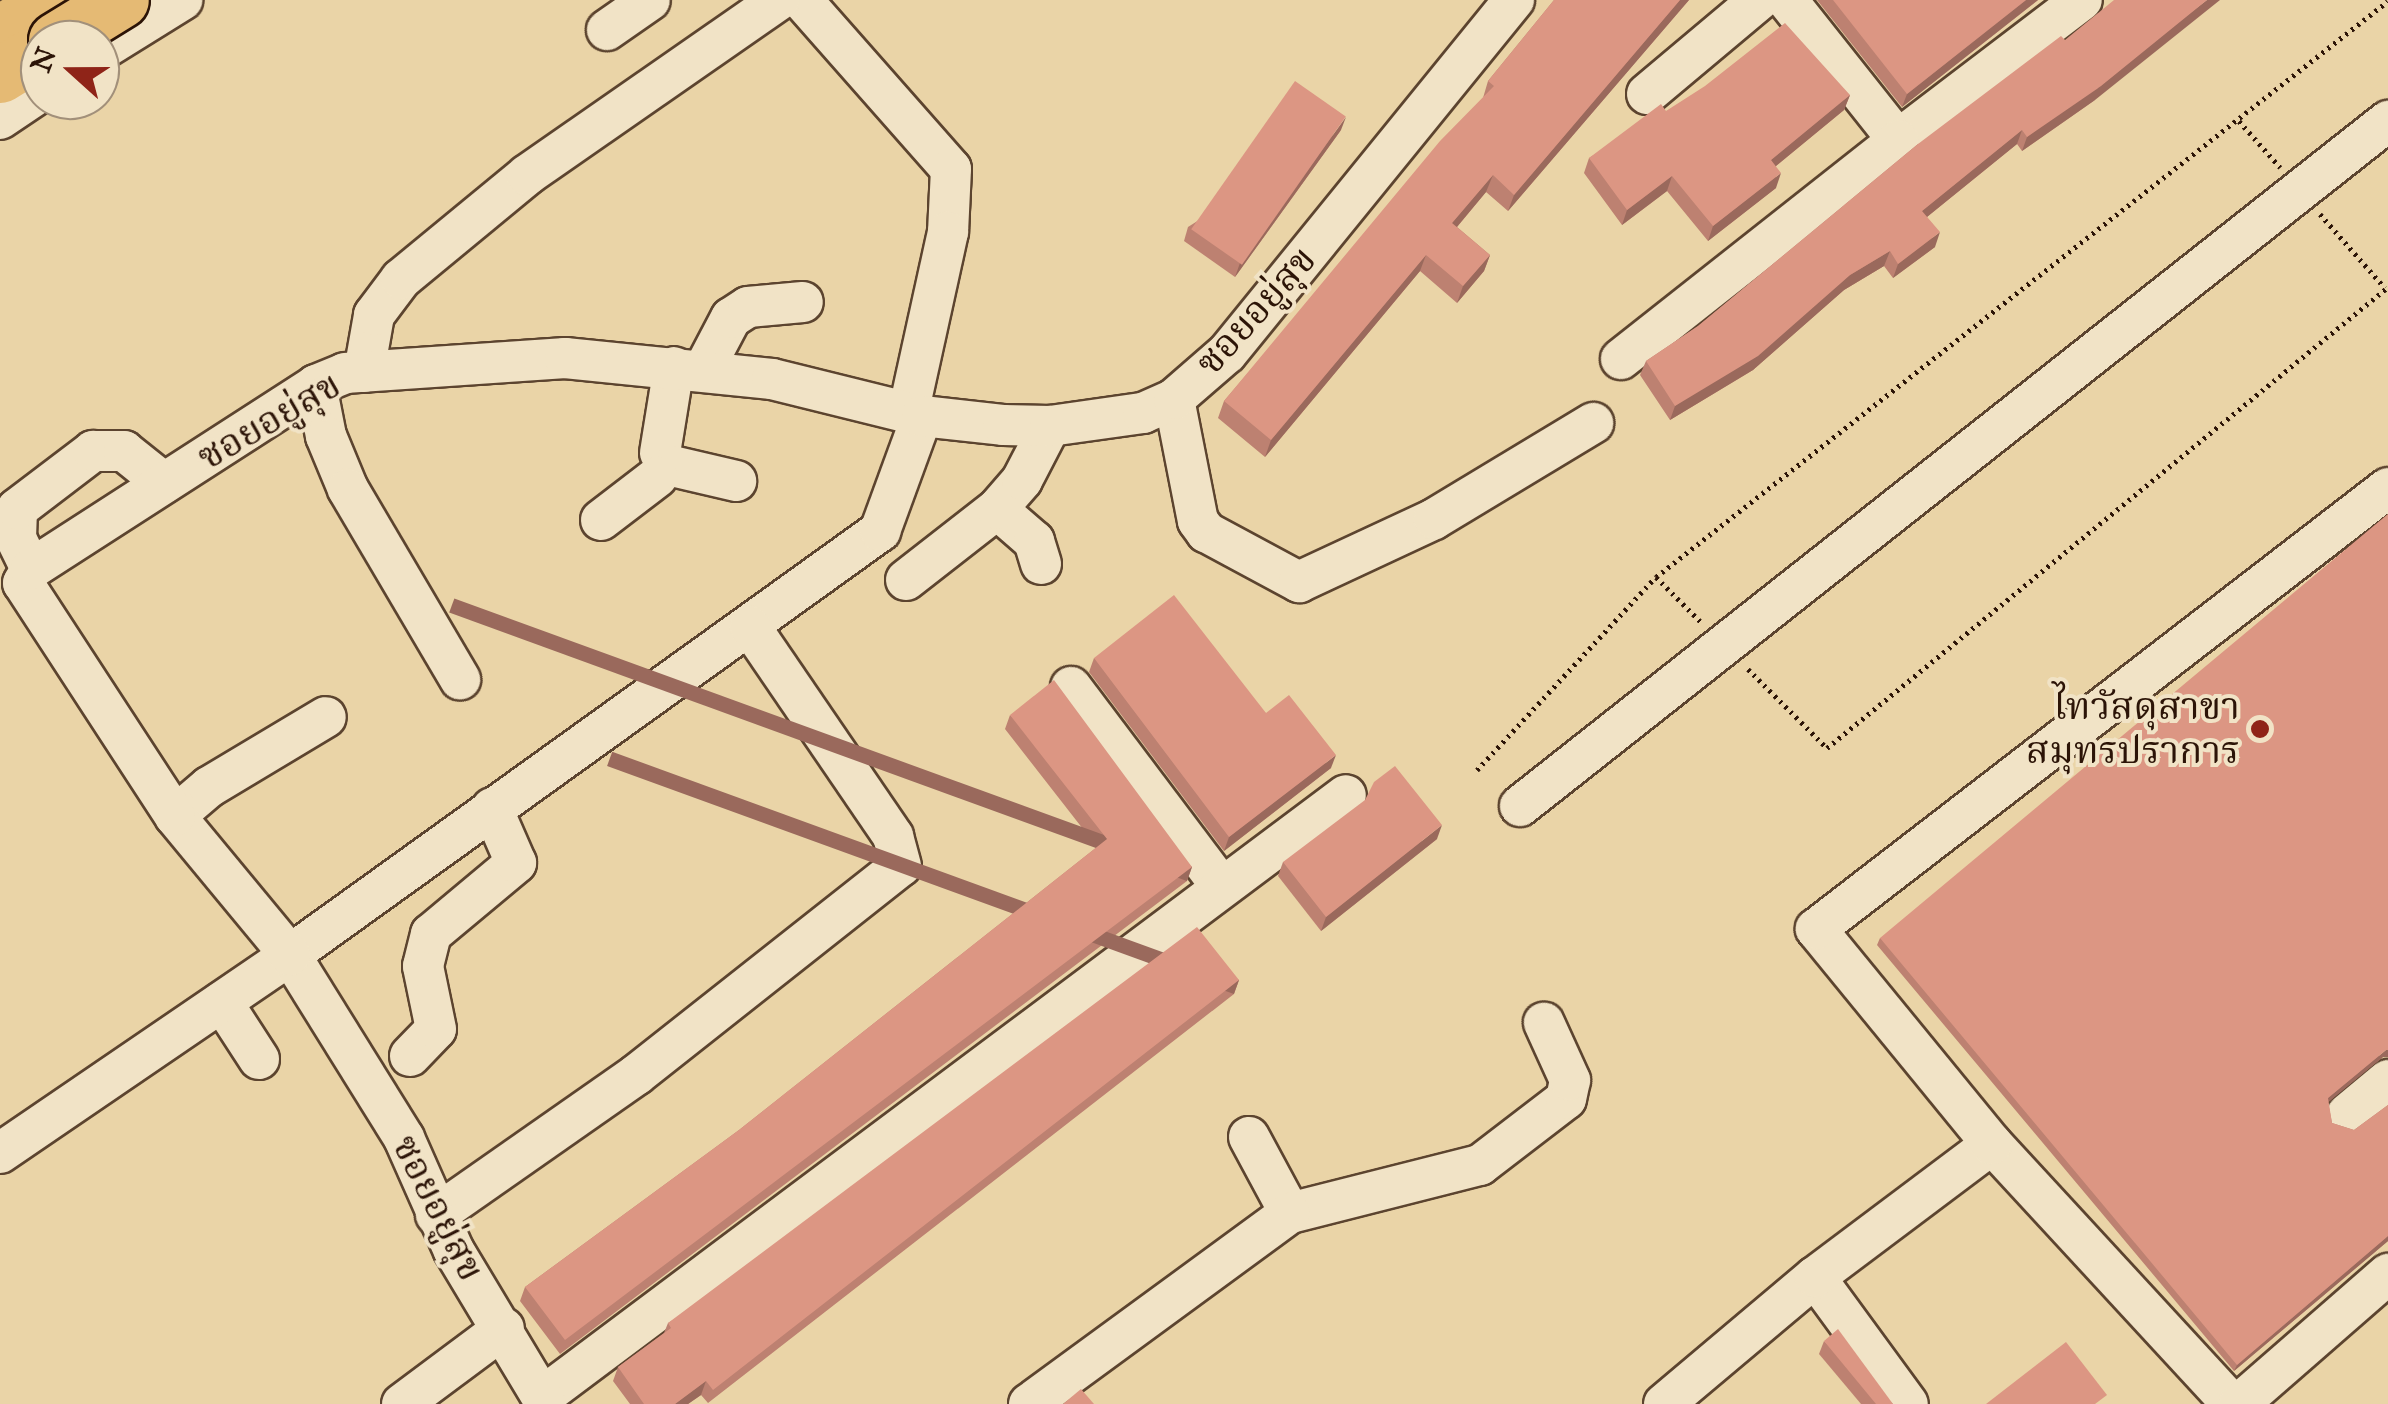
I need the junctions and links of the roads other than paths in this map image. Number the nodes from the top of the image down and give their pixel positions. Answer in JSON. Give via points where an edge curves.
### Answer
{"nodes":[{"id":1,"x":56,"y":0,"type":"edge"},
{"id":2,"x":120,"y":0,"type":"edge"},
{"id":3,"x":182,"y":0,"type":"edge"},
{"id":4,"x":650,"y":0,"type":"edge"},
{"id":5,"x":779,"y":0,"type":"edge"},
{"id":6,"x":802,"y":0,"type":"edge"},
{"id":7,"x":1514,"y":0,"type":"edge"},
{"id":8,"x":1758,"y":0,"type":"edge"},
{"id":9,"x":1787,"y":0,"type":"edge"},
{"id":10,"x":2082,"y":0,"type":"edge"},
{"id":11,"x":88,"y":20,"type":"edge"},
{"id":12,"x":606,"y":30,"type":"dead end"},
{"id":13,"x":0,"y":33,"type":"edge"},
{"id":14,"x":120,"y":39,"type":"edge"},
{"id":15,"x":1647,"y":94,"type":"dead end"},
{"id":16,"x":2388,"y":120,"type":"edge"},
{"id":17,"x":1898,"y":140,"type":"junction"},
{"id":18,"x":803,"y":302,"type":"dead end"},
{"id":19,"x":1621,"y":359,"type":"dead end"},
{"id":20,"x":688,"y":369,"type":"junction"},
{"id":21,"x":364,"y":372,"type":"junction"},
{"id":22,"x":316,"y":386,"type":"junction"},
{"id":23,"x":1174,"y":398,"type":"junction"},
{"id":24,"x":916,"y":413,"type":"junction"},
{"id":25,"x":1593,"y":423,"type":"dead end"},
{"id":26,"x":1050,"y":426,"type":"junction"},
{"id":27,"x":663,"y":466,"type":"junction"},
{"id":28,"x":736,"y":481,"type":"dead end"},
{"id":29,"x":164,"y":483,"type":"junction"},
{"id":30,"x":2388,"y":488,"type":"edge"},
{"id":31,"x":996,"y":509,"type":"junction"},
{"id":32,"x":601,"y":520,"type":"dead end"},
{"id":33,"x":1042,"y":564,"type":"dead end"},
{"id":34,"x":906,"y":580,"type":"dead end"},
{"id":35,"x":18,"y":584,"type":"edge"},
{"id":36,"x":750,"y":626,"type":"junction"},
{"id":37,"x":460,"y":679,"type":"dead end"},
{"id":38,"x":1071,"y":687,"type":"dead end"},
{"id":39,"x":326,"y":717,"type":"dead end"},
{"id":40,"x":1346,"y":796,"type":"dead end"},
{"id":41,"x":1520,"y":806,"type":"dead end"},
{"id":42,"x":492,"y":808,"type":"junction"},
{"id":43,"x":176,"y":816,"type":"junction"},
{"id":44,"x":1220,"y":885,"type":"junction"},
{"id":45,"x":290,"y":955,"type":"junction"},
{"id":46,"x":222,"y":1002,"type":"junction"},
{"id":47,"x":1544,"y":1023,"type":"dead end"},
{"id":48,"x":410,"y":1056,"type":"dead end"},
{"id":49,"x":259,"y":1059,"type":"dead end"},
{"id":50,"x":2388,"y":1080,"type":"edge"},
{"id":51,"x":2347,"y":1114,"type":"dead end"},
{"id":52,"x":1249,"y":1137,"type":"dead end"},
{"id":53,"x":1992,"y":1144,"type":"junction"},
{"id":54,"x":0,"y":1153,"type":"edge"},
{"id":55,"x":1290,"y":1213,"type":"junction"},
{"id":56,"x":436,"y":1215,"type":"junction"},
{"id":57,"x":2388,"y":1274,"type":"edge"},
{"id":58,"x":1815,"y":1277,"type":"junction"},
{"id":59,"x":504,"y":1328,"type":"junction"},
{"id":60,"x":544,"y":1400,"type":"edge"},
{"id":61,"x":402,"y":1404,"type":"edge"},
{"id":62,"x":1029,"y":1404,"type":"edge"},
{"id":63,"x":1664,"y":1404,"type":"edge"},
{"id":64,"x":1908,"y":1404,"type":"edge"},
{"id":65,"x":2236,"y":1404,"type":"edge"}],
"edges":[{"from":1,"to":13,"type":"highway"},
{"from":2,"to":11,"type":"highway","bridge":true},
{"from":3,"to":14,"type":"street"},
{"from":4,"to":12,"type":"street"},
{"from":5,"to":21,"type":"street","via":[[527,176],[401,279],[374,314]]},
{"from":6,"to":24,"type":"street","via":[[951,169],[948,232]]},
{"from":7,"to":23,"type":"street","name":"ซอยอยู่สุข","via":[[1227,353]]},
{"from":8,"to":15,"type":"street"},
{"from":9,"to":17,"type":"street"},
{"from":10,"to":17,"type":"street"},
{"from":16,"to":41,"type":"street"},
{"from":17,"to":19,"type":"street"},
{"from":18,"to":20,"type":"street","via":[[748,307]]},
{"from":20,"to":21,"type":"street","name":"ซอยอยู่สุข","via":[[565,358]]},
{"from":20,"to":24,"type":"street","name":"ซอยอยู่สุข","via":[[772,379]]},
{"from":20,"to":27,"type":"street"},
{"from":21,"to":22,"type":"street","name":"ซอยอยู่สุข"},
{"from":22,"to":29,"type":"street","name":"ซอยอยู่สุข"},
{"from":22,"to":37,"type":"street","via":[[326,436],[348,489]]},
{"from":23,"to":25,"type":"street","via":[[1198,521],[1206,532],[1299,582],[1434,518]]},
{"from":23,"to":26,"type":"street","name":"ซอยอยู่สุข","via":[[1143,413]]},
{"from":24,"to":26,"type":"street","name":"ซอยอยู่สุข"},
{"from":24,"to":36,"type":"street","via":[[880,530]]},
{"from":26,"to":31,"type":"street","via":[[1022,480]]},
{"from":27,"to":28,"type":"street"},
{"from":27,"to":32,"type":"street"},
{"from":29,"to":35,"type":"street","name":"ซอยอยู่สุข"},
{"from":29,"to":35,"type":"street","via":[[124,451],[93,451],[17,509]]},
{"from":30,"to":53,"type":"street","via":[[1816,929]]},
{"from":31,"to":33,"type":"street","via":[[1034,541]]},
{"from":31,"to":34,"type":"street"},
{"from":35,"to":43,"type":"street","name":"ซอยอยู่สุข"},
{"from":36,"to":42,"type":"street"},
{"from":36,"to":56,"type":"street","via":[[893,836],[901,866],[636,1075]]},
{"from":38,"to":44,"type":"street"},
{"from":39,"to":43,"type":"street","via":[[209,787]]},
{"from":40,"to":44,"type":"street"},
{"from":42,"to":45,"type":"street"},
{"from":42,"to":48,"type":"street","via":[[516,863],[432,934],[423,966],[436,1029]]},
{"from":43,"to":45,"type":"street","name":"ซอยอยู่สุข"},
{"from":44,"to":60,"type":"street"},
{"from":45,"to":46,"type":"street"},
{"from":45,"to":56,"type":"street","name":"ซอยอยู่สุข","via":[[404,1138]]},
{"from":46,"to":49,"type":"street"},
{"from":46,"to":54,"type":"street"},
{"from":47,"to":55,"type":"street","via":[[1569,1090],[1496,1153],[1445,1177]]},
{"from":50,"to":51,"type":"street"},
{"from":52,"to":55,"type":"street"},
{"from":53,"to":58,"type":"street"},
{"from":53,"to":65,"type":"street"},
{"from":55,"to":62,"type":"street"},
{"from":56,"to":59,"type":"street","name":"ซอยอยู่สุข"},
{"from":57,"to":65,"type":"street"},
{"from":58,"to":63,"type":"street"},
{"from":58,"to":64,"type":"street"},
{"from":59,"to":60,"type":"street","name":"ซอยอยู่สุข"},
{"from":59,"to":61,"type":"street"}]}
